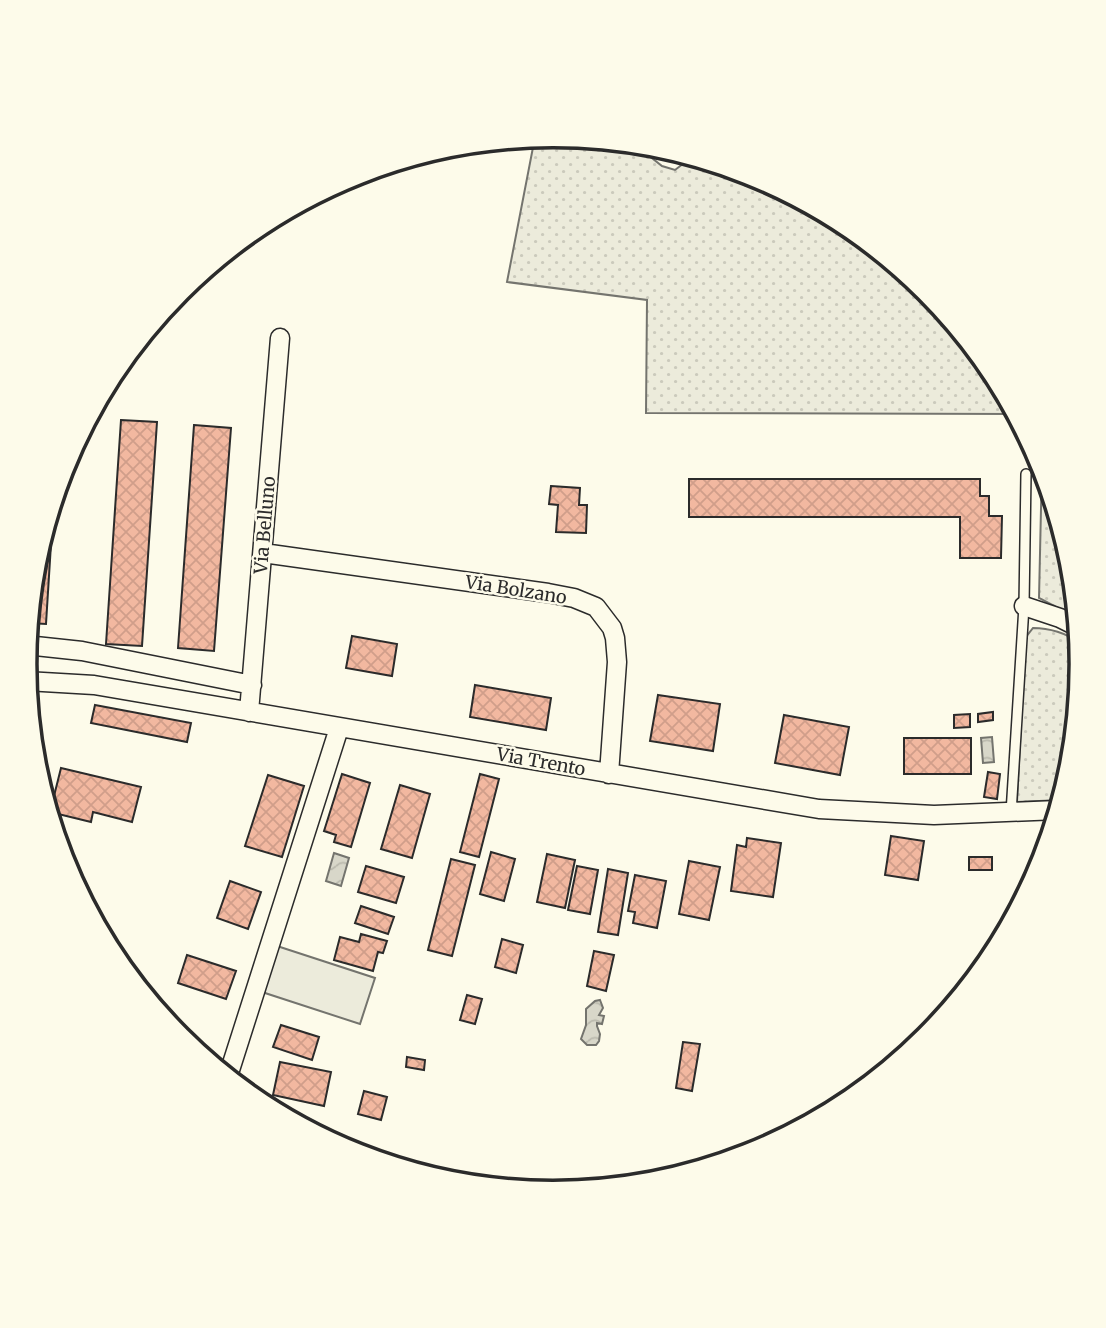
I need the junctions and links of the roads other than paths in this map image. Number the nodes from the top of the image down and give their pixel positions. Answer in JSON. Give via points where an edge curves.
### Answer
{"nodes":[{"id":1,"x":280,"y":338,"type":"dead end"},
{"id":2,"x":1026,"y":474,"type":"dead end"},
{"id":3,"x":263,"y":553,"type":"junction"},
{"id":4,"x":1024,"y":606,"type":"junction"},
{"id":5,"x":1067,"y":622,"type":"edge"},
{"id":6,"x":38,"y":646,"type":"edge"},
{"id":7,"x":38,"y":682,"type":"edge"},
{"id":8,"x":252,"y":685,"type":"junction"},
{"id":9,"x":249,"y":712,"type":"junction"},
{"id":10,"x":339,"y":728,"type":"junction"},
{"id":11,"x":609,"y":774,"type":"junction"},
{"id":12,"x":1048,"y":811,"type":"edge"},
{"id":13,"x":1011,"y":813,"type":"junction"},
{"id":14,"x":230,"y":1066,"type":"edge"}],
"edges":[{"from":1,"to":3,"type":"street","name":"Via Belluno"},
{"from":2,"to":4,"type":"lane"},
{"from":3,"to":8,"type":"street","name":"Via Belluno"},
{"from":3,"to":11,"type":"street","name":"Via Bolzano","via":[[548,593],[596,607],[612,628],[617,649]]},
{"from":4,"to":5,"type":"street"},
{"from":4,"to":13,"type":"lane"},
{"from":6,"to":8,"type":"street"},
{"from":7,"to":9,"type":"street","name":"Via Trento","via":[[94,685]]},
{"from":8,"to":9,"type":"street","name":"Via Belluno"},
{"from":9,"to":10,"type":"street","name":"Via Trento"},
{"from":10,"to":11,"type":"street","name":"Via Trento"},
{"from":10,"to":14,"type":"street"},
{"from":11,"to":13,"type":"street","name":"Via Trento","via":[[847,812]]},
{"from":12,"to":13,"type":"street","name":"Via Trento"}]}
